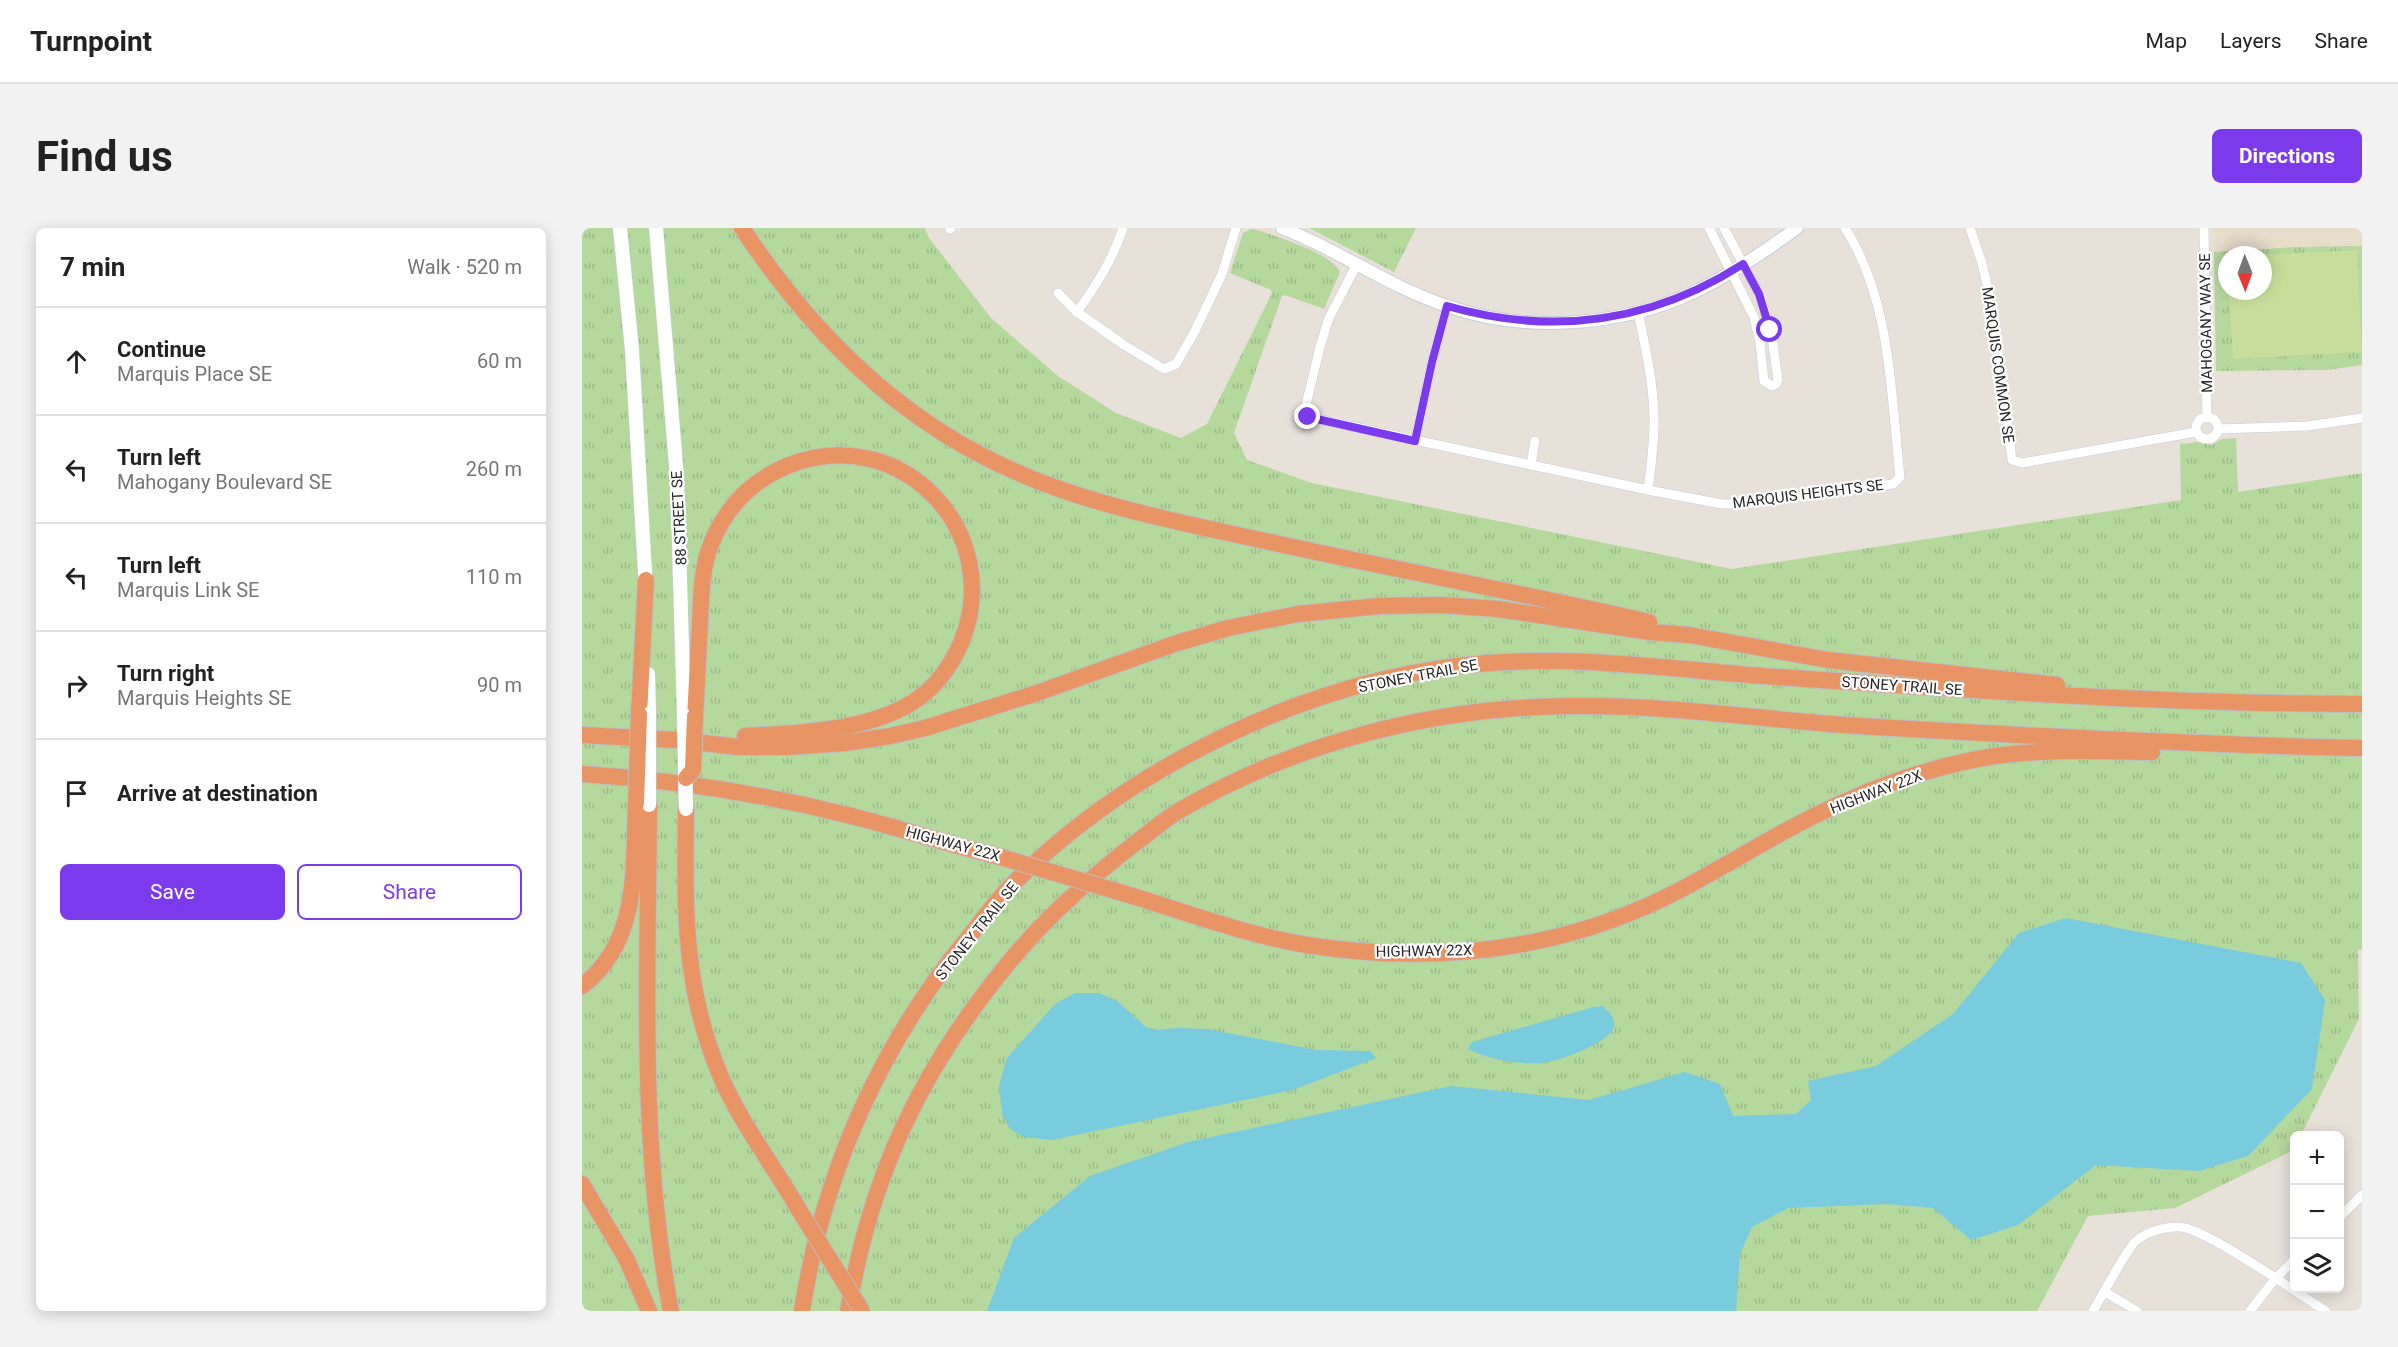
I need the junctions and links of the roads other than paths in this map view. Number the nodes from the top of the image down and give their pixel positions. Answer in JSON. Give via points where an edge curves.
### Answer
{"nodes":[{"id":1,"x":620,"y":228,"type":"edge"},
{"id":2,"x":657,"y":228,"type":"edge"},
{"id":3,"x":742,"y":228,"type":"edge"},
{"id":4,"x":1123,"y":228,"type":"edge"},
{"id":5,"x":1236,"y":228,"type":"edge"},
{"id":6,"x":1282,"y":228,"type":"edge"},
{"id":7,"x":1709,"y":228,"type":"edge"},
{"id":8,"x":1724,"y":228,"type":"edge"},
{"id":9,"x":1797,"y":228,"type":"edge"},
{"id":10,"x":1845,"y":228,"type":"edge"},
{"id":11,"x":1970,"y":228,"type":"edge"},
{"id":12,"x":2204,"y":228,"type":"edge"},
{"id":13,"x":1357,"y":264,"type":"junction"},
{"id":14,"x":1743,"y":264,"type":"junction"},
{"id":15,"x":1731,"y":272,"type":"junction"},
{"id":16,"x":1058,"y":293,"type":"dead end"},
{"id":17,"x":1447,"y":306,"type":"junction"},
{"id":18,"x":1077,"y":312,"type":"junction"},
{"id":19,"x":1638,"y":312,"type":"junction"},
{"id":20,"x":2207,"y":418,"type":"junction"},
{"id":21,"x":2362,"y":418,"type":"edge"},
{"id":22,"x":2217,"y":429,"type":"junction"},
{"id":23,"x":2196,"y":432,"type":"junction"},
{"id":24,"x":1415,"y":441,"type":"junction"},
{"id":25,"x":1535,"y":441,"type":"dead end"},
{"id":26,"x":1531,"y":465,"type":"junction"},
{"id":27,"x":1648,"y":490,"type":"junction"},
{"id":28,"x":646,"y":580,"type":"joint"},
{"id":29,"x":1689,"y":635,"type":"junction"},
{"id":30,"x":2116,"y":699,"type":"junction"},
{"id":31,"x":2362,"y":704,"type":"edge"},
{"id":32,"x":690,"y":715,"type":"junction"},
{"id":33,"x":582,"y":735,"type":"edge"},
{"id":34,"x":677,"y":740,"type":"junction"},
{"id":35,"x":2248,"y":746,"type":"junction"},
{"id":36,"x":2362,"y":748,"type":"edge"},
{"id":37,"x":582,"y":774,"type":"edge"},
{"id":38,"x":654,"y":778,"type":"junction"},
{"id":39,"x":686,"y":778,"type":"joint"},
{"id":40,"x":582,"y":782,"type":"edge"},
{"id":41,"x":643,"y":804,"type":"junction"},
{"id":42,"x":686,"y":809,"type":"joint"},
{"id":43,"x":582,"y":987,"type":"edge"},
{"id":44,"x":582,"y":1184,"type":"edge"},
{"id":45,"x":2362,"y":1195,"type":"edge"},
{"id":46,"x":2344,"y":1213,"type":"edge"},
{"id":47,"x":2290,"y":1265,"type":"edge"},
{"id":48,"x":2275,"y":1279,"type":"junction"},
{"id":49,"x":2105,"y":1292,"type":"junction"},
{"id":50,"x":649,"y":1311,"type":"edge"},
{"id":51,"x":672,"y":1311,"type":"edge"},
{"id":52,"x":802,"y":1311,"type":"edge"},
{"id":53,"x":848,"y":1311,"type":"edge"},
{"id":54,"x":862,"y":1311,"type":"edge"},
{"id":55,"x":2093,"y":1311,"type":"edge"},
{"id":56,"x":2137,"y":1311,"type":"edge"},
{"id":57,"x":2250,"y":1311,"type":"edge"},
{"id":58,"x":2326,"y":1311,"type":"edge"}],
"edges":[{"from":1,"to":28,"type":"main road"},
{"from":2,"to":32,"type":"main road","name":"88 STREET SE","via":[[677,477]]},
{"from":3,"to":29,"type":"highway","via":[[794,300],[867,375],[901,405],[1014,472],[1132,512],[1369,565],[1519,592]]},
{"from":4,"to":18,"type":"street","via":[[1101,277]]},
{"from":5,"to":18,"type":"street","via":[[1222,274],[1176,364],[1164,369]]},
{"from":6,"to":13,"type":"street"},
{"from":7,"to":15,"type":"street"},
{"from":8,"to":14,"type":"street"},
{"from":9,"to":14,"type":"street"},
{"from":10,"to":27,"type":"street","name":"MARQUIS HEIGHTS SE","via":[[1861,256],[1880,310],[1900,477],[1893,484],[1746,504],[1722,504]]},
{"from":11,"to":23,"type":"street","name":"MARQUIS COMMON SE","via":[[1993,311],[2012,460],[2022,463]]},
{"from":12,"to":20,"type":"street","name":"MAHOGANY WAY SE"},
{"from":13,"to":17,"type":"street"},
{"from":13,"to":24,"type":"street","name":"MARQUIS HEIGHTS SE","via":[[1329,318],[1304,413]]},
{"from":14,"to":15,"type":"street"},
{"from":14,"to":15,"type":"street","via":[[1759,294],[1770,330],[1778,380],[1772,386],[1764,381],[1754,317]]},
{"from":15,"to":19,"type":"street","via":[[1691,293]]},
{"from":16,"to":18,"type":"street"},
{"from":17,"to":19,"type":"street","via":[[1492,317],[1541,322],[1590,320]]},
{"from":17,"to":24,"type":"street"},
{"from":19,"to":27,"type":"street","via":[[1650,369],[1654,415]]},
{"from":20,"to":22,"type":"street","via":[[2216,422]]},
{"from":20,"to":23,"type":"street","via":[[2198,422]]},
{"from":21,"to":22,"type":"street","via":[[2307,426]]},
{"from":22,"to":23,"type":"street","via":[[2215,435],[2206,439]]},
{"from":24,"to":26,"type":"street","name":"MARQUIS HEIGHTS SE"},
{"from":25,"to":26,"type":"street"},
{"from":26,"to":27,"type":"street","name":"MARQUIS HEIGHTS SE"},
{"from":28,"to":41,"type":"highway","bridge":true},
{"from":29,"to":30,"type":"highway","via":[[1828,660],[2066,686]]},
{"from":29,"to":34,"type":"highway","via":[[1441,605],[1298,614],[1207,634],[1026,696],[890,736],[787,747],[738,747]]},
{"from":30,"to":31,"type":"highway","name":"STONEY TRAIL SE"},
{"from":30,"to":52,"type":"highway","name":"STONEY TRAIL SE","via":[[1748,676],[1565,660],[1485,663],[1397,677],[1317,698],[1250,724],[1154,773],[1060,841],[1006,891],[951,958],[910,1018],[863,1103],[831,1185],[809,1267]]},
{"from":32,"to":34,"type":"highway","via":[[703,576],[710,546],[724,516],[742,493],[769,473],[801,460],[861,458],[892,466],[913,478],[949,512],[969,560],[971,610],[961,642],[945,672],[929,690],[912,703],[880,716],[832,729]]},
{"from":32,"to":39,"type":"highway","bridge":true,"via":[[693,770]]},
{"from":33,"to":34,"type":"highway"},
{"from":35,"to":36,"type":"highway"},
{"from":35,"to":38,"type":"highway","name":"HIGHWAY 22X","bridge":true,"via":[[2206,752],[2075,751],[1997,756],[1948,766],[1847,800],[1678,891],[1604,923],[1540,941],[1423,954],[1306,945],[847,815]]},
{"from":35,"to":53,"type":"highway","via":[[1857,726],[1577,705],[1435,717],[1368,732],[1267,766],[1180,810],[1093,876],[1026,941],[970,1010],[909,1111],[888,1162],[866,1222]]},
{"from":37,"to":38,"type":"highway","name":"HIGHWAY 22X"},
{"from":38,"to":40,"type":"highway","via":[[621,783]]},
{"from":39,"to":42,"type":"main road","bridge":true},
{"from":41,"to":43,"type":"highway","via":[[626,922],[608,961]]},
{"from":41,"to":51,"type":"highway","via":[[652,1176]]},
{"from":42,"to":54,"type":"highway","bridge":true,"via":[[686,932],[703,1029],[738,1109]]},
{"from":44,"to":50,"type":"highway","via":[[627,1260]]},
{"from":45,"to":46,"type":"street"},
{"from":47,"to":48,"type":"street"},
{"from":48,"to":49,"type":"street","via":[[2195,1231],[2179,1227],[2148,1233],[2134,1242]]},
{"from":48,"to":57,"type":"street"},
{"from":48,"to":58,"type":"street"},
{"from":49,"to":55,"type":"street"},
{"from":49,"to":56,"type":"street"}]}
